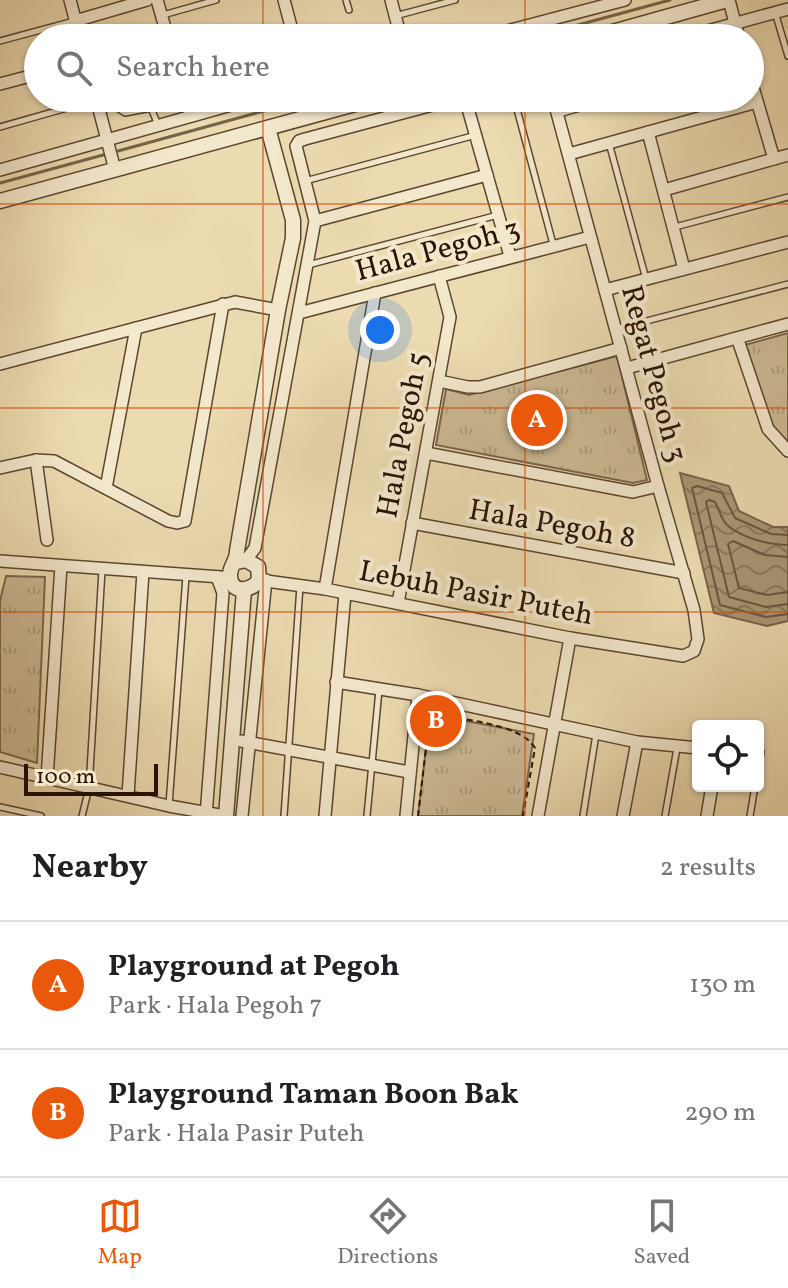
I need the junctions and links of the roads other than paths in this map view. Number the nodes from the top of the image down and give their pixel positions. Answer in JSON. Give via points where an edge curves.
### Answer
{"nodes":[{"id":1,"x":70,"y":0,"type":"edge"},
{"id":2,"x":147,"y":0,"type":"edge"},
{"id":3,"x":157,"y":0,"type":"edge"},
{"id":4,"x":216,"y":0,"type":"edge"},
{"id":5,"x":284,"y":0,"type":"edge"},
{"id":6,"x":346,"y":0,"type":"edge"},
{"id":7,"x":391,"y":0,"type":"edge"},
{"id":8,"x":455,"y":0,"type":"edge"},
{"id":9,"x":625,"y":0,"type":"edge"},
{"id":10,"x":728,"y":0,"type":"edge"},
{"id":11,"x":605,"y":3,"type":"edge"},
{"id":12,"x":788,"y":9,"type":"edge"},
{"id":13,"x":349,"y":10,"type":"dead end"},
{"id":14,"x":775,"y":12,"type":"junction"},
{"id":15,"x":162,"y":15,"type":"junction"},
{"id":16,"x":395,"y":16,"type":"junction"},
{"id":17,"x":75,"y":21,"type":"junction"},
{"id":18,"x":735,"y":23,"type":"junction"},
{"id":19,"x":64,"y":24,"type":"edge"},
{"id":20,"x":76,"y":24,"type":"edge"},
{"id":21,"x":164,"y":24,"type":"edge"},
{"id":22,"x":290,"y":24,"type":"edge"},
{"id":23,"x":397,"y":24,"type":"edge"},
{"id":24,"x":530,"y":24,"type":"edge"},
{"id":25,"x":641,"y":24,"type":"edge"},
{"id":26,"x":731,"y":24,"type":"edge"},
{"id":27,"x":24,"y":35,"type":"edge"},
{"id":28,"x":0,"y":41,"type":"edge"},
{"id":29,"x":788,"y":56,"type":"edge"},
{"id":30,"x":24,"y":78,"type":"edge"},
{"id":31,"x":0,"y":84,"type":"edge"},
{"id":32,"x":61,"y":112,"type":"edge"},
{"id":33,"x":99,"y":112,"type":"edge"},
{"id":34,"x":153,"y":112,"type":"edge"},
{"id":35,"x":190,"y":112,"type":"edge"},
{"id":36,"x":205,"y":112,"type":"edge"},
{"id":37,"x":326,"y":112,"type":"edge"},
{"id":38,"x":407,"y":112,"type":"edge"},
{"id":39,"x":469,"y":112,"type":"edge"},
{"id":40,"x":518,"y":112,"type":"edge"},
{"id":41,"x":565,"y":112,"type":"edge"},
{"id":42,"x":721,"y":112,"type":"edge"},
{"id":43,"x":760,"y":112,"type":"edge"},
{"id":44,"x":558,"y":114,"type":"joint"},
{"id":45,"x":191,"y":116,"type":"junction"},
{"id":46,"x":293,"y":121,"type":"junction"},
{"id":47,"x":159,"y":126,"type":"junction"},
{"id":48,"x":0,"y":127,"type":"edge"},
{"id":49,"x":268,"y":128,"type":"junction"},
{"id":50,"x":648,"y":132,"type":"junction"},
{"id":51,"x":249,"y":133,"type":"junction"},
{"id":52,"x":476,"y":135,"type":"junction"},
{"id":53,"x":107,"y":141,"type":"junction"},
{"id":54,"x":609,"y":143,"type":"junction"},
{"id":55,"x":274,"y":151,"type":"junction"},
{"id":56,"x":569,"y":154,"type":"junction"},
{"id":57,"x":788,"y":155,"type":"edge"},
{"id":58,"x":774,"y":159,"type":"junction"},
{"id":59,"x":0,"y":170,"type":"edge"},
{"id":60,"x":115,"y":170,"type":"junction"},
{"id":61,"x":487,"y":175,"type":"junction"},
{"id":62,"x":304,"y":181,"type":"junction"},
{"id":63,"x":664,"y":190,"type":"junction"},
{"id":64,"x":788,"y":197,"type":"edge"},
{"id":65,"x":0,"y":201,"type":"edge"},
{"id":66,"x":499,"y":214,"type":"junction"},
{"id":67,"x":315,"y":221,"type":"junction"},
{"id":68,"x":675,"y":227,"type":"junction"},
{"id":69,"x":590,"y":237,"type":"junction"},
{"id":70,"x":788,"y":242,"type":"edge"},
{"id":71,"x":554,"y":245,"type":"junction"},
{"id":72,"x":510,"y":256,"type":"junction"},
{"id":73,"x":308,"y":265,"type":"junction"},
{"id":74,"x":684,"y":269,"type":"junction"},
{"id":75,"x":439,"y":276,"type":"junction"},
{"id":76,"x":647,"y":280,"type":"junction"},
{"id":77,"x":788,"y":284,"type":"edge"},
{"id":78,"x":605,"y":290,"type":"junction"},
{"id":79,"x":375,"y":293,"type":"junction"},
{"id":80,"x":223,"y":304,"type":"junction"},
{"id":81,"x":278,"y":310,"type":"junction"},
{"id":82,"x":299,"y":313,"type":"junction"},
{"id":83,"x":788,"y":324,"type":"edge"},
{"id":84,"x":136,"y":328,"type":"junction"},
{"id":85,"x":616,"y":329,"type":"junction"},
{"id":86,"x":738,"y":340,"type":"junction"},
{"id":87,"x":621,"y":348,"type":"junction"},
{"id":88,"x":0,"y":364,"type":"edge"},
{"id":89,"x":627,"y":368,"type":"junction"},
{"id":90,"x":439,"y":381,"type":"junction"},
{"id":91,"x":788,"y":451,"type":"edge"},
{"id":92,"x":426,"y":453,"type":"junction"},
{"id":93,"x":36,"y":460,"type":"junction"},
{"id":94,"x":0,"y":468,"type":"edge"},
{"id":95,"x":658,"y":486,"type":"junction"},
{"id":96,"x":106,"y":488,"type":"junction"},
{"id":97,"x":412,"y":523,"type":"junction"},
{"id":98,"x":47,"y":540,"type":"dead end"},
{"id":99,"x":246,"y":557,"type":"junction"},
{"id":100,"x":0,"y":561,"type":"edge"},
{"id":101,"x":61,"y":566,"type":"junction"},
{"id":102,"x":102,"y":569,"type":"junction"},
{"id":103,"x":143,"y":572,"type":"junction"},
{"id":104,"x":684,"y":573,"type":"junction"},
{"id":105,"x":186,"y":575,"type":"junction"},
{"id":106,"x":223,"y":578,"type":"junction"},
{"id":107,"x":262,"y":580,"type":"junction"},
{"id":108,"x":300,"y":585,"type":"junction"},
{"id":109,"x":325,"y":589,"type":"junction"},
{"id":110,"x":244,"y":590,"type":"junction"},
{"id":111,"x":345,"y":594,"type":"junction"},
{"id":112,"x":398,"y":603,"type":"junction"},
{"id":113,"x":570,"y":638,"type":"junction"},
{"id":114,"x":683,"y":656,"type":"joint"},
{"id":115,"x":336,"y":682,"type":"junction"},
{"id":116,"x":379,"y":688,"type":"junction"},
{"id":117,"x":418,"y":695,"type":"junction"},
{"id":118,"x":554,"y":725,"type":"junction"},
{"id":119,"x":597,"y":733,"type":"junction"},
{"id":120,"x":240,"y":741,"type":"junction"},
{"id":121,"x":637,"y":742,"type":"junction"},
{"id":122,"x":677,"y":747,"type":"junction"},
{"id":123,"x":692,"y":748,"type":"edge"},
{"id":124,"x":289,"y":749,"type":"junction"},
{"id":125,"x":329,"y":757,"type":"junction"},
{"id":126,"x":371,"y":764,"type":"junction"},
{"id":127,"x":0,"y":767,"type":"edge"},
{"id":128,"x":409,"y":772,"type":"junction"},
{"id":129,"x":47,"y":778,"type":"junction"},
{"id":130,"x":89,"y":788,"type":"junction"},
{"id":131,"x":711,"y":792,"type":"edge"},
{"id":132,"x":754,"y":792,"type":"edge"},
{"id":133,"x":128,"y":795,"type":"junction"},
{"id":134,"x":169,"y":806,"type":"junction"},
{"id":135,"x":0,"y":807,"type":"edge"},
{"id":136,"x":206,"y":815,"type":"edge"},
{"id":137,"x":41,"y":816,"type":"edge"},
{"id":138,"x":82,"y":816,"type":"edge"},
{"id":139,"x":225,"y":816,"type":"edge"},
{"id":140,"x":242,"y":816,"type":"edge"},
{"id":141,"x":284,"y":816,"type":"edge"},
{"id":142,"x":325,"y":816,"type":"edge"},
{"id":143,"x":367,"y":816,"type":"edge"},
{"id":144,"x":406,"y":816,"type":"edge"},
{"id":145,"x":538,"y":816,"type":"edge"},
{"id":146,"x":583,"y":816,"type":"edge"},
{"id":147,"x":623,"y":816,"type":"edge"},
{"id":148,"x":665,"y":816,"type":"edge"},
{"id":149,"x":707,"y":816,"type":"edge"},
{"id":150,"x":750,"y":816,"type":"edge"}],
"edges":[{"from":1,"to":17,"type":"street"},
{"from":2,"to":17,"type":"street"},
{"from":3,"to":15,"type":"street"},
{"from":4,"to":15,"type":"lane"},
{"from":5,"to":22,"type":"street"},
{"from":6,"to":13,"type":"lane"},
{"from":7,"to":16,"type":"street"},
{"from":8,"to":16,"type":"lane"},
{"from":9,"to":11,"type":"street"},
{"from":10,"to":18,"type":"street"},
{"from":10,"to":25,"type":"street"},
{"from":11,"to":24,"type":"street"},
{"from":12,"to":14,"type":"street"},
{"from":14,"to":18,"type":"street"},
{"from":14,"to":29,"type":"lane"},
{"from":15,"to":21,"type":"street"},
{"from":16,"to":23,"type":"street"},
{"from":17,"to":19,"type":"lane"},
{"from":17,"to":20,"type":"street"},
{"from":18,"to":26,"type":"street"},
{"from":27,"to":28,"type":"lane"},
{"from":30,"to":31,"type":"street"},
{"from":32,"to":48,"type":"lane"},
{"from":33,"to":53,"type":"street"},
{"from":34,"to":47,"type":"lane"},
{"from":35,"to":45,"type":"street"},
{"from":36,"to":45,"type":"street"},
{"from":37,"to":46,"type":"street"},
{"from":38,"to":62,"type":"street","via":[[299,141]]},
{"from":39,"to":52,"type":"street"},
{"from":40,"to":71,"type":"lane"},
{"from":41,"to":44,"type":"lane"},
{"from":42,"to":50,"type":"street"},
{"from":43,"to":58,"type":"street"},
{"from":44,"to":56,"type":"street","name":"Regat Pegoh 3"},
{"from":45,"to":47,"type":"street"},
{"from":46,"to":49,"type":"street"},
{"from":46,"to":55,"type":"street","via":[[281,132]]},
{"from":47,"to":53,"type":"street"},
{"from":49,"to":51,"type":"street"},
{"from":49,"to":55,"type":"street"},
{"from":50,"to":54,"type":"street"},
{"from":50,"to":63,"type":"street"},
{"from":51,"to":55,"type":"street"},
{"from":51,"to":60,"type":"street"},
{"from":52,"to":61,"type":"street"},
{"from":52,"to":62,"type":"lane"},
{"from":53,"to":59,"type":"street"},
{"from":53,"to":60,"type":"street"},
{"from":54,"to":56,"type":"street"},
{"from":54,"to":76,"type":"lane"},
{"from":55,"to":81,"type":"street","via":[[293,220]]},
{"from":56,"to":69,"type":"street","name":"Regat Pegoh 3"},
{"from":57,"to":58,"type":"street"},
{"from":58,"to":63,"type":"street"},
{"from":60,"to":65,"type":"street"},
{"from":61,"to":66,"type":"street"},
{"from":61,"to":67,"type":"street"},
{"from":62,"to":67,"type":"street"},
{"from":63,"to":68,"type":"street"},
{"from":64,"to":68,"type":"lane"},
{"from":66,"to":72,"type":"street"},
{"from":66,"to":73,"type":"lane"},
{"from":67,"to":73,"type":"street"},
{"from":68,"to":74,"type":"street"},
{"from":69,"to":71,"type":"street","name":"Hala Pegoh 3"},
{"from":69,"to":78,"type":"street","name":"Regat Pegoh 3"},
{"from":70,"to":74,"type":"street"},
{"from":71,"to":72,"type":"street","name":"Hala Pegoh 3"},
{"from":72,"to":75,"type":"street","name":"Hala Pegoh 3"},
{"from":73,"to":82,"type":"street"},
{"from":74,"to":76,"type":"street"},
{"from":75,"to":79,"type":"street","name":"Hala Pegoh 3"},
{"from":75,"to":90,"type":"street","name":"Hala Pegoh 5","via":[[450,317]]},
{"from":76,"to":78,"type":"street"},
{"from":77,"to":85,"type":"lane"},
{"from":78,"to":85,"type":"street","name":"Regat Pegoh 3"},
{"from":79,"to":82,"type":"street","name":"Hala Pegoh 3"},
{"from":79,"to":109,"type":"street"},
{"from":80,"to":81,"type":"street"},
{"from":80,"to":84,"type":"street"},
{"from":80,"to":96,"type":"street","via":[[185,521],[168,521]]},
{"from":81,"to":99,"type":"street","via":[[239,536]]},
{"from":82,"to":99,"type":"street"},
{"from":83,"to":86,"type":"street"},
{"from":84,"to":88,"type":"street"},
{"from":84,"to":96,"type":"street"},
{"from":85,"to":87,"type":"street","name":"Regat Pegoh 3"},
{"from":86,"to":89,"type":"street"},
{"from":86,"to":91,"type":"street","via":[[768,429]]},
{"from":87,"to":89,"type":"street","name":"Regat Pegoh 3"},
{"from":87,"to":90,"type":"street","via":[[480,387]]},
{"from":89,"to":95,"type":"street","name":"Regat Pegoh 3"},
{"from":90,"to":92,"type":"street","name":"Hala Pegoh 5"},
{"from":92,"to":95,"type":"street","via":[[633,492]]},
{"from":92,"to":97,"type":"street","name":"Hala Pegoh 5"},
{"from":93,"to":94,"type":"street"},
{"from":93,"to":96,"type":"street","via":[[54,461]]},
{"from":93,"to":98,"type":"street"},
{"from":95,"to":104,"type":"street","name":"Regat Pegoh 3"},
{"from":97,"to":104,"type":"street","name":"Hala Pegoh 8"},
{"from":97,"to":112,"type":"street","name":"Hala Pegoh 5"},
{"from":99,"to":106,"type":"street"},
{"from":99,"to":107,"type":"street","via":[[258,567]]},
{"from":100,"to":101,"type":"street"},
{"from":101,"to":102,"type":"street"},
{"from":101,"to":129,"type":"street"},
{"from":102,"to":103,"type":"street"},
{"from":102,"to":130,"type":"lane"},
{"from":103,"to":105,"type":"street"},
{"from":103,"to":133,"type":"street"},
{"from":104,"to":114,"type":"street","name":"Regat Pegoh 3","via":[[698,639],[694,651]]},
{"from":105,"to":106,"type":"street"},
{"from":105,"to":134,"type":"lane"},
{"from":106,"to":110,"type":"street"},
{"from":106,"to":136,"type":"street"},
{"from":107,"to":108,"type":"street","name":"Lebuh Pasir Puteh"},
{"from":107,"to":110,"type":"street"},
{"from":107,"to":120,"type":"street"},
{"from":108,"to":109,"type":"street","name":"Lebuh Pasir Puteh"},
{"from":108,"to":124,"type":"lane"},
{"from":109,"to":111,"type":"street","name":"Lebuh Pasir Puteh"},
{"from":110,"to":120,"type":"street"},
{"from":111,"to":112,"type":"street","name":"Lebuh Pasir Puteh"},
{"from":111,"to":115,"type":"street"},
{"from":112,"to":113,"type":"street","name":"Lebuh Pasir Puteh"},
{"from":113,"to":114,"type":"street","name":"Lebuh Pasir Puteh"},
{"from":113,"to":118,"type":"street"},
{"from":115,"to":116,"type":"street"},
{"from":115,"to":125,"type":"street"},
{"from":116,"to":117,"type":"street"},
{"from":116,"to":126,"type":"lane"},
{"from":117,"to":118,"type":"street"},
{"from":117,"to":128,"type":"street"},
{"from":118,"to":119,"type":"street"},
{"from":118,"to":145,"type":"street"},
{"from":119,"to":121,"type":"street"},
{"from":119,"to":146,"type":"lane"},
{"from":120,"to":124,"type":"street"},
{"from":120,"to":139,"type":"street"},
{"from":120,"to":140,"type":"street"},
{"from":121,"to":122,"type":"street"},
{"from":121,"to":147,"type":"street"},
{"from":122,"to":123,"type":"street"},
{"from":122,"to":148,"type":"lane"},
{"from":124,"to":125,"type":"street"},
{"from":124,"to":141,"type":"lane"},
{"from":125,"to":126,"type":"street"},
{"from":125,"to":142,"type":"street"},
{"from":126,"to":128,"type":"street"},
{"from":126,"to":143,"type":"lane"},
{"from":127,"to":129,"type":"street"},
{"from":128,"to":144,"type":"street"},
{"from":129,"to":130,"type":"street"},
{"from":130,"to":133,"type":"street"},
{"from":130,"to":138,"type":"lane"},
{"from":131,"to":149,"type":"street"},
{"from":132,"to":150,"type":"lane"},
{"from":133,"to":134,"type":"street"},
{"from":134,"to":136,"type":"street"},
{"from":135,"to":137,"type":"lane"},
{"from":136,"to":139,"type":"street"}]}
